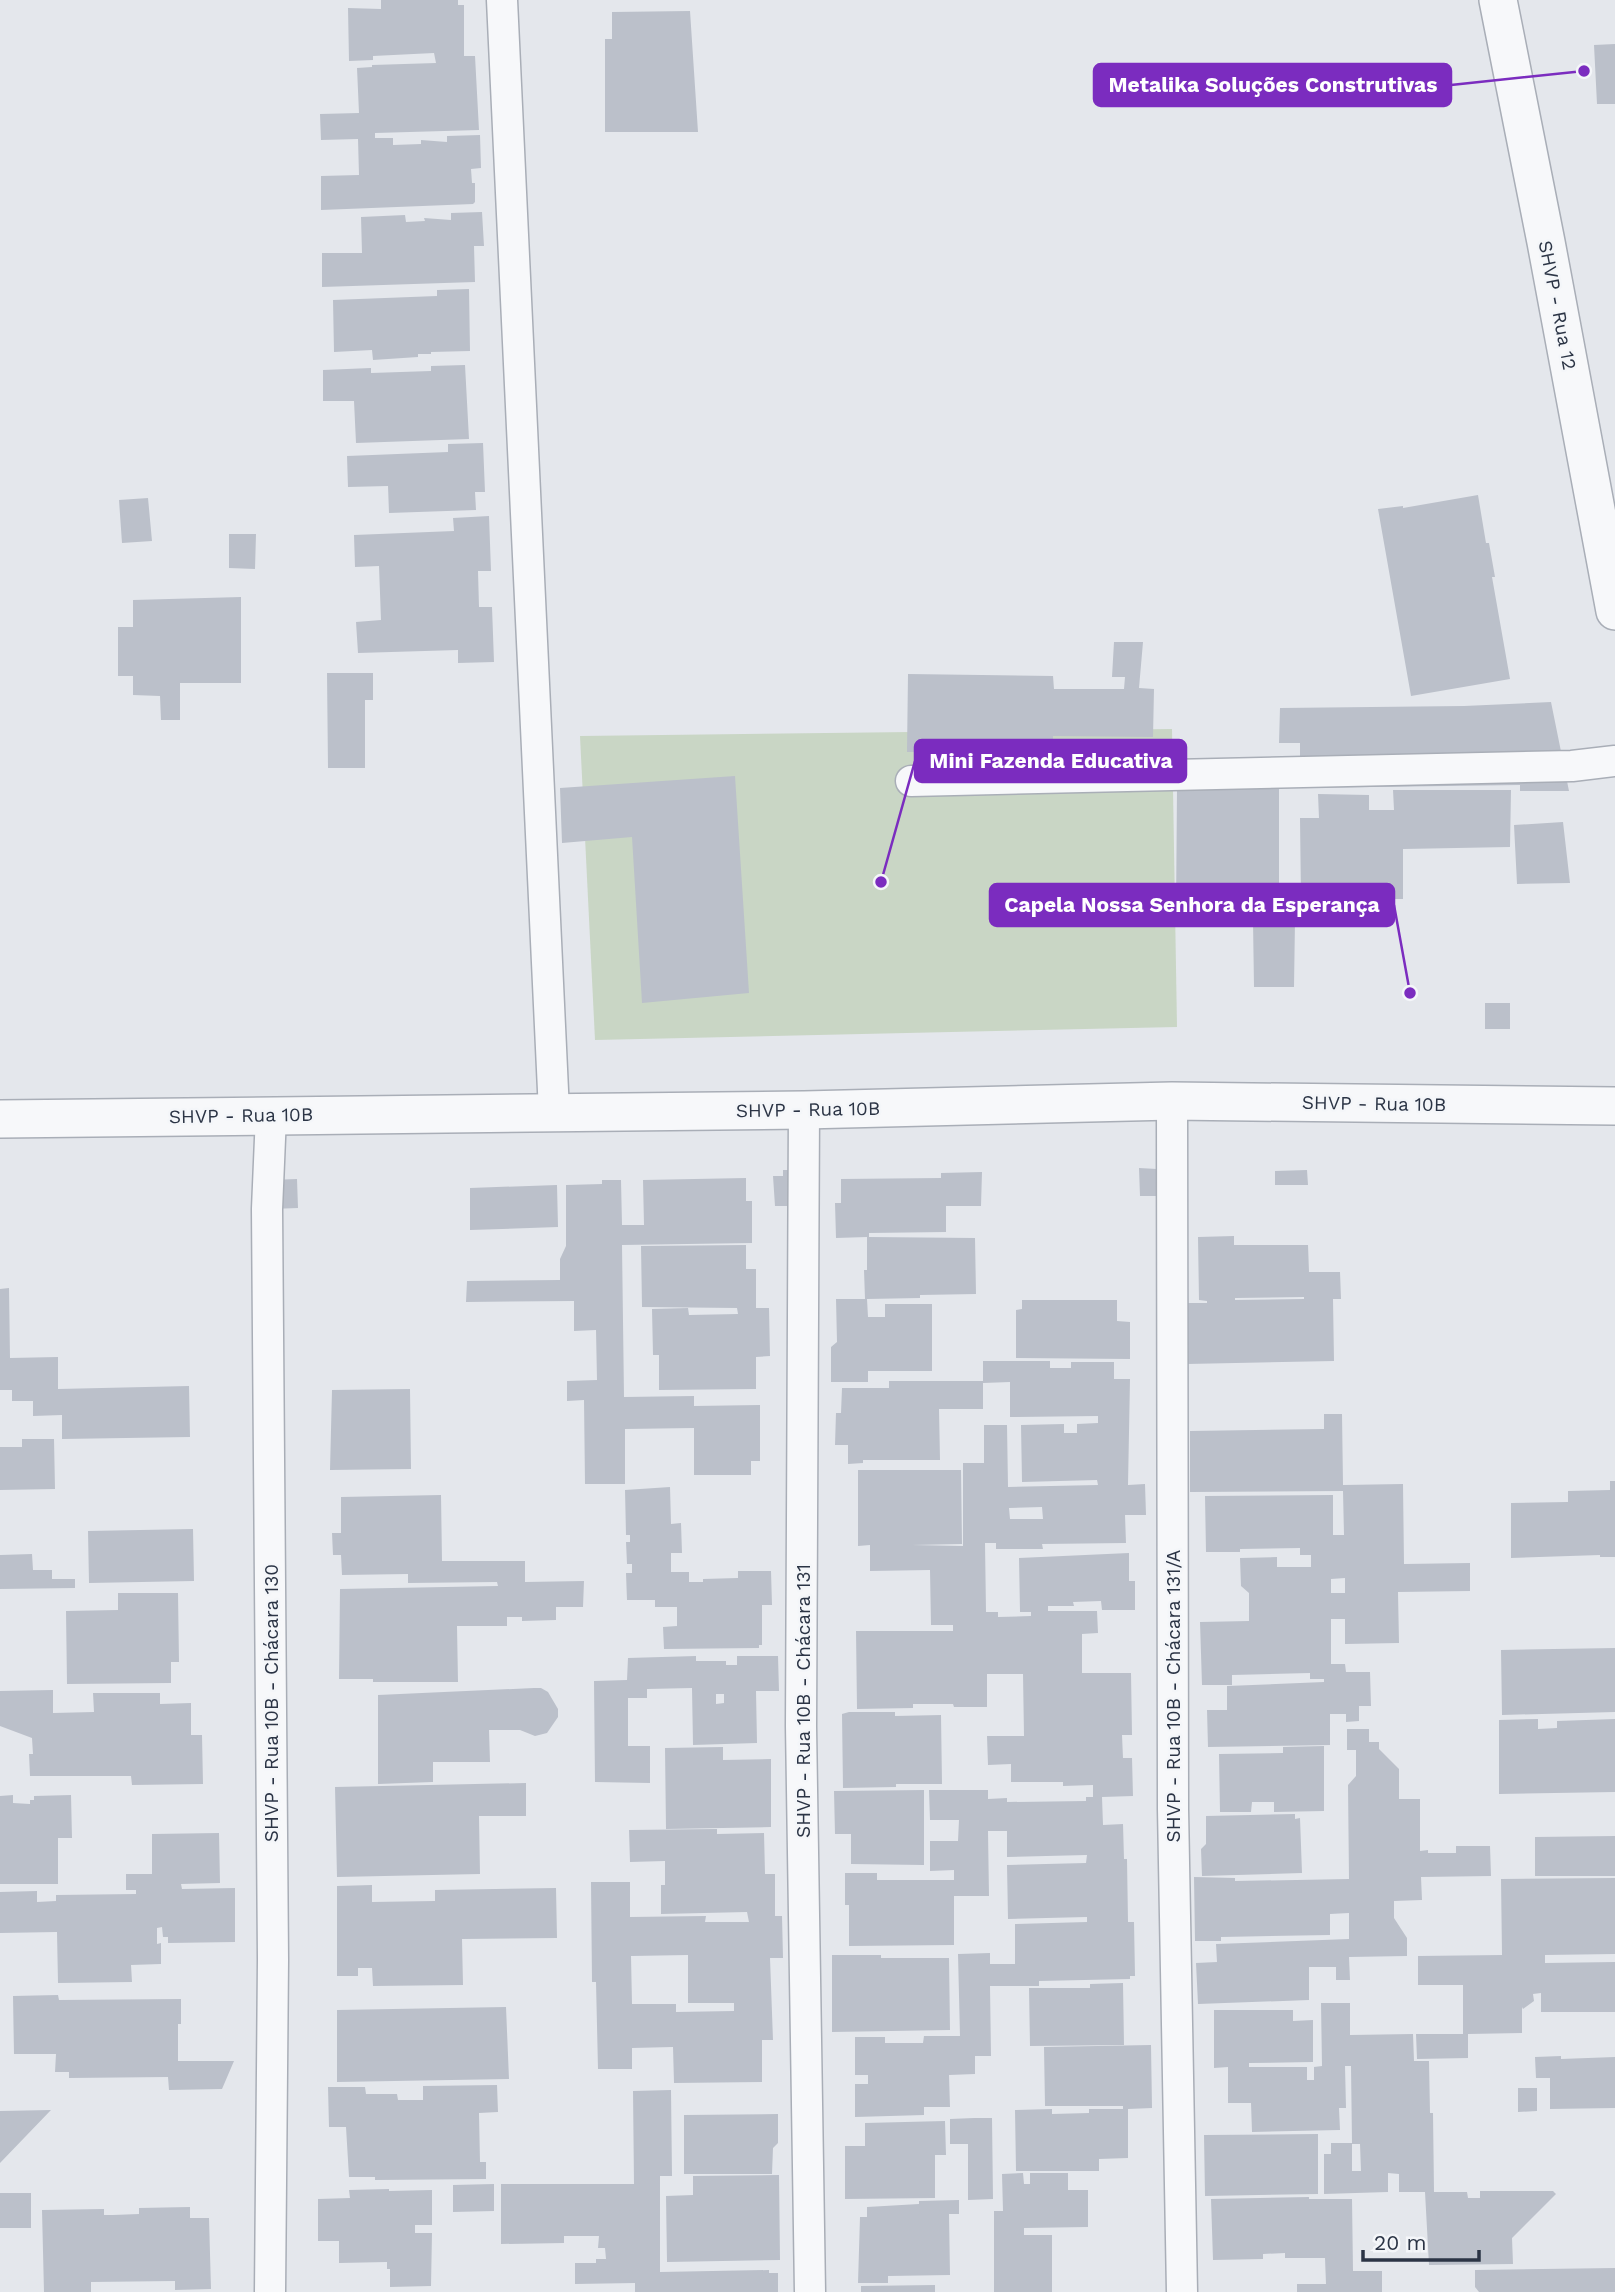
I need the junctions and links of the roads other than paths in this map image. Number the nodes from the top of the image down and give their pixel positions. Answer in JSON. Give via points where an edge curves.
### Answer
{"nodes":[{"id":1,"x":502,"y":0,"type":"edge"},
{"id":2,"x":1498,"y":0,"type":"edge"},
{"id":3,"x":1615,"y":611,"type":"edge"},
{"id":4,"x":1615,"y":761,"type":"edge"},
{"id":5,"x":911,"y":780,"type":"dead end"},
{"id":6,"x":1172,"y":1101,"type":"junction"},
{"id":7,"x":1615,"y":1106,"type":"edge"},
{"id":8,"x":804,"y":1110,"type":"junction"},
{"id":9,"x":554,"y":1112,"type":"junction"},
{"id":10,"x":271,"y":1115,"type":"junction"},
{"id":11,"x":0,"y":1119,"type":"edge"},
{"id":12,"x":270,"y":2292,"type":"edge"},
{"id":13,"x":810,"y":2292,"type":"edge"},
{"id":14,"x":1182,"y":2292,"type":"edge"}],
"edges":[{"from":1,"to":9,"type":"street"},
{"from":2,"to":3,"type":"street","name":"SHVP - Rua 12"},
{"from":4,"to":5,"type":"street","via":[[1572,766]]},
{"from":6,"to":7,"type":"street","name":"SHVP - Rua 10B"},
{"from":6,"to":8,"type":"street","name":"SHVP - Rua 10B"},
{"from":6,"to":14,"type":"street","name":"SHVP - Rua 10B - Chácara 131/A","via":[[1173,1809]]},
{"from":8,"to":9,"type":"street","name":"SHVP - Rua 10B"},
{"from":8,"to":13,"type":"street","name":"SHVP - Rua 10B - Chácara 131","via":[[802,1726]]},
{"from":9,"to":10,"type":"street","name":"SHVP - Rua 10B"},
{"from":10,"to":11,"type":"street","name":"SHVP - Rua 10B"},
{"from":10,"to":12,"type":"street","name":"SHVP - Rua 10B - Chácara 130","via":[[267,1209],[273,1946]]}]}
